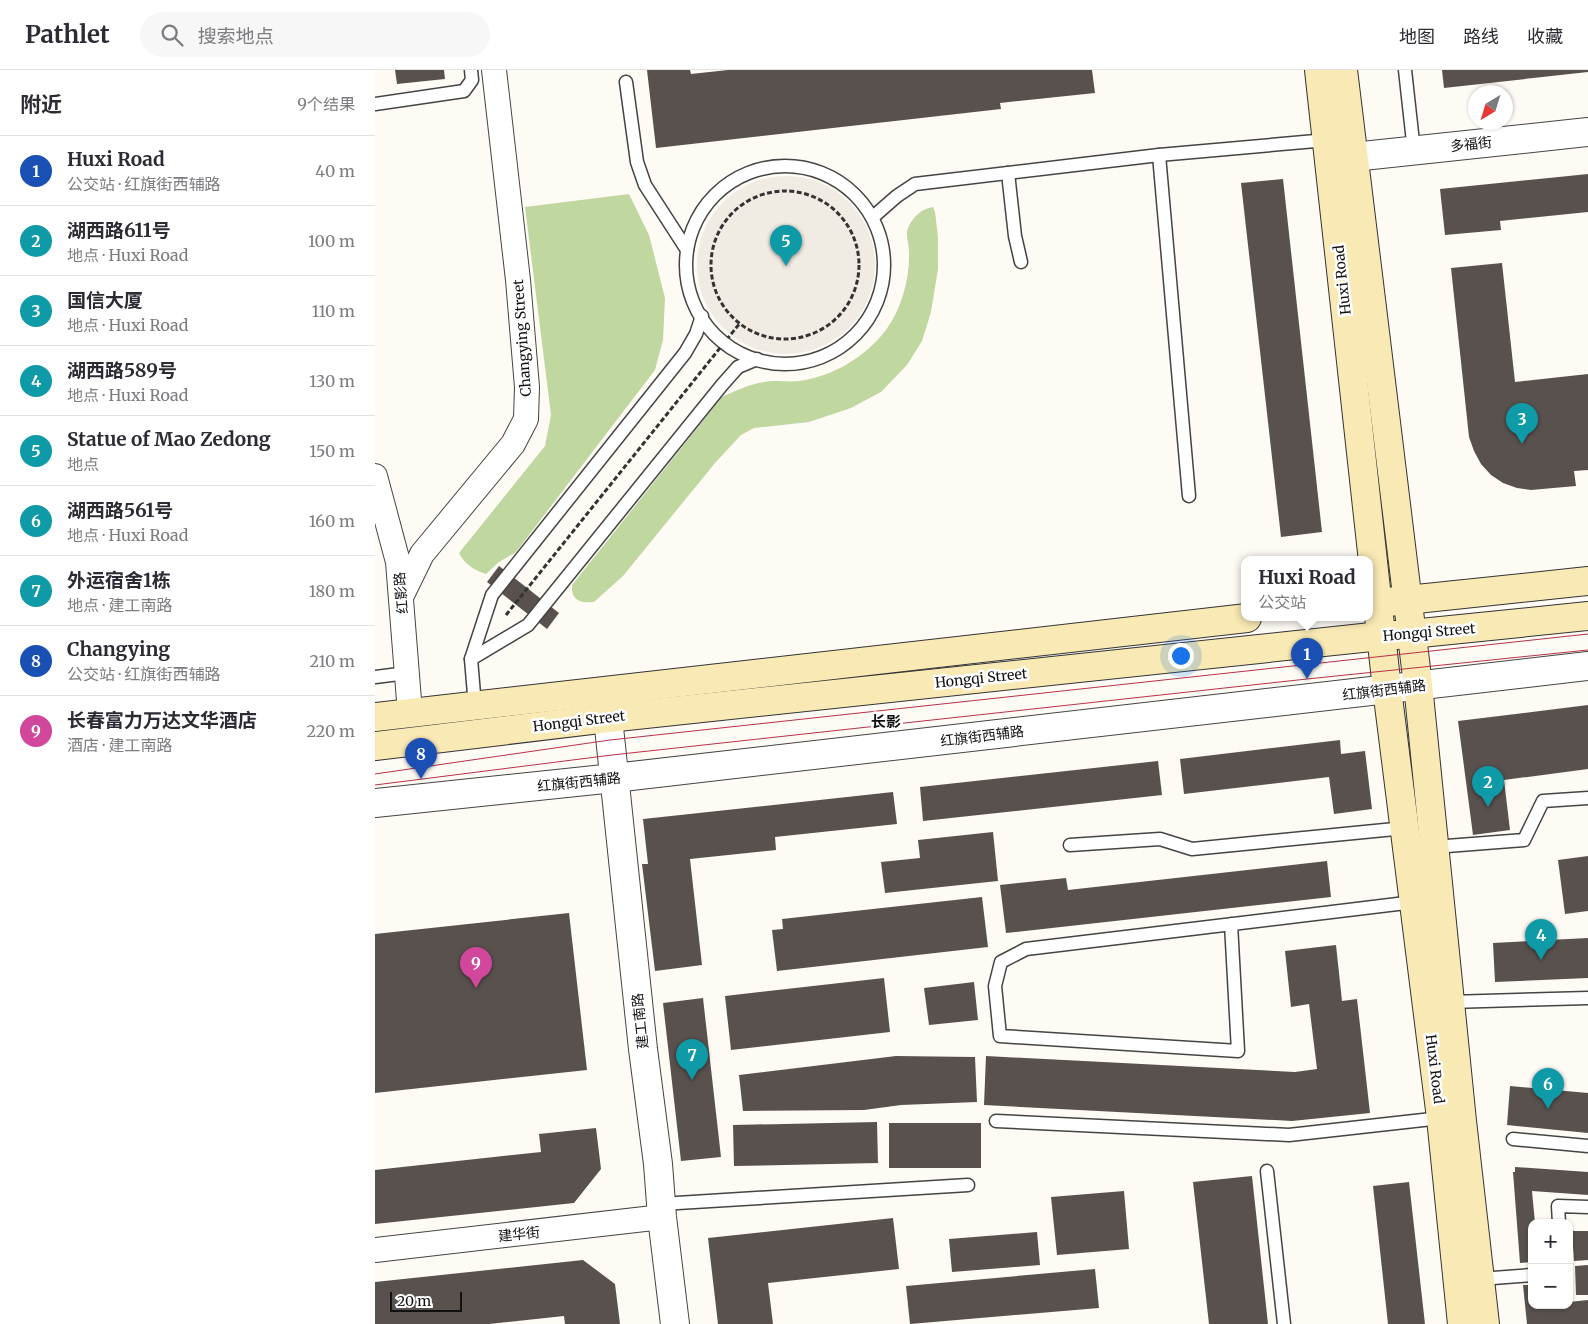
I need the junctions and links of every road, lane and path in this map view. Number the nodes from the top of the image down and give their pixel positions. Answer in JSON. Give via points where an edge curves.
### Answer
{"nodes":[{"id":1,"x":471,"y":70,"type":"edge"},
{"id":2,"x":494,"y":70,"type":"edge"},
{"id":3,"x":1319,"y":70,"type":"edge"},
{"id":4,"x":1343,"y":70,"type":"edge"},
{"id":5,"x":1405,"y":70,"type":"edge"},
{"id":6,"x":626,"y":82,"type":"dead end"},
{"id":7,"x":375,"y":104,"type":"edge"},
{"id":8,"x":1588,"y":132,"type":"edge"},
{"id":9,"x":1327,"y":140,"type":"junction"},
{"id":10,"x":1414,"y":151,"type":"junction"},
{"id":11,"x":1159,"y":155,"type":"junction"},
{"id":12,"x":1353,"y":157,"type":"junction"},
{"id":13,"x":1008,"y":173,"type":"junction"},
{"id":14,"x":873,"y":218,"type":"junction"},
{"id":15,"x":687,"y":250,"type":"junction"},
{"id":16,"x":1021,"y":262,"type":"dead end"},
{"id":17,"x":702,"y":316,"type":"junction"},
{"id":18,"x":740,"y":323,"type":"junction"},
{"id":19,"x":724,"y":343,"type":"junction"},
{"id":20,"x":757,"y":359,"type":"junction"},
{"id":21,"x":375,"y":476,"type":"edge"},
{"id":22,"x":1189,"y":496,"type":"dead end"},
{"id":23,"x":1369,"y":556,"type":"edge"},
{"id":24,"x":1588,"y":581,"type":"edge"},
{"id":25,"x":401,"y":597,"type":"junction"},
{"id":26,"x":1407,"y":600,"type":"junction"},
{"id":27,"x":1374,"y":603,"type":"edge"},
{"id":28,"x":1588,"y":616,"type":"edge"},
{"id":29,"x":1241,"y":619,"type":"edge"},
{"id":30,"x":502,"y":620,"type":"dead end"},
{"id":31,"x":1411,"y":634,"type":"junction"},
{"id":32,"x":1381,"y":636,"type":"junction"},
{"id":33,"x":471,"y":659,"type":"junction"},
{"id":34,"x":1588,"y":666,"type":"edge"},
{"id":35,"x":407,"y":673,"type":"junction"},
{"id":36,"x":375,"y":677,"type":"edge"},
{"id":37,"x":1417,"y":685,"type":"junction"},
{"id":38,"x":1387,"y":690,"type":"junction"},
{"id":39,"x":475,"y":706,"type":"junction"},
{"id":40,"x":410,"y":713,"type":"junction"},
{"id":41,"x":375,"y":717,"type":"edge"},
{"id":42,"x":608,"y":718,"type":"junction"},
{"id":43,"x":375,"y":746,"type":"edge"},
{"id":44,"x":614,"y":778,"type":"junction"},
{"id":45,"x":1588,"y":798,"type":"edge"},
{"id":46,"x":375,"y":803,"type":"edge"},
{"id":47,"x":1405,"y":828,"type":"junction"},
{"id":48,"x":1070,"y":845,"type":"dead end"},
{"id":49,"x":1434,"y":847,"type":"junction"},
{"id":50,"x":1414,"y":902,"type":"junction"},
{"id":51,"x":1231,"y":924,"type":"junction"},
{"id":52,"x":1588,"y":998,"type":"edge"},
{"id":53,"x":1450,"y":1002,"type":"junction"},
{"id":54,"x":1441,"y":1118,"type":"junction"},
{"id":55,"x":996,"y":1122,"type":"dead end"},
{"id":56,"x":1513,"y":1139,"type":"dead end"},
{"id":57,"x":1588,"y":1146,"type":"edge"},
{"id":58,"x":1267,"y":1171,"type":"dead end"},
{"id":59,"x":968,"y":1186,"type":"dead end"},
{"id":60,"x":1588,"y":1207,"type":"edge"},
{"id":61,"x":662,"y":1211,"type":"junction"},
{"id":62,"x":1559,"y":1219,"type":"edge"},
{"id":63,"x":375,"y":1250,"type":"edge"},
{"id":64,"x":1528,"y":1275,"type":"edge"},
{"id":65,"x":1480,"y":1279,"type":"junction"},
{"id":66,"x":675,"y":1324,"type":"edge"},
{"id":67,"x":1284,"y":1324,"type":"edge"},
{"id":68,"x":1462,"y":1324,"type":"edge"},
{"id":69,"x":1485,"y":1324,"type":"edge"}],
"edges":[{"from":1,"to":7,"type":"lane","via":[[472,80],[464,91]]},
{"from":2,"to":25,"type":"street","name":"Changying Street","via":[[521,309],[526,419],[513,444],[423,554]]},
{"from":3,"to":9,"type":"main road","name":"Huxi Road"},
{"from":4,"to":12,"type":"main road","name":"Huxi Road"},
{"from":5,"to":10,"type":"lane"},
{"from":6,"to":15,"type":"lane","via":[[637,162],[645,186]]},
{"from":8,"to":10,"type":"street","name":"多福街"},
{"from":9,"to":11,"type":"lane"},
{"from":9,"to":23,"type":"main road","name":"Huxi Road"},
{"from":10,"to":12,"type":"street","name":"多福街"},
{"from":11,"to":13,"type":"lane"},
{"from":11,"to":22,"type":"lane"},
{"from":12,"to":26,"type":"main road","name":"Huxi Road"},
{"from":13,"to":14,"type":"lane","via":[[915,184]]},
{"from":13,"to":16,"type":"lane"},
{"from":14,"to":15,"type":"lane","via":[[859,198],[834,179],[797,166],[774,166],[751,172],[714,195],[692,230]]},
{"from":14,"to":20,"type":"lane","via":[[885,262],[883,286],[863,327],[829,354],[808,361],[786,364]]},
{"from":15,"to":17,"type":"lane","via":[[690,292]]},
{"from":17,"to":19,"type":"lane"},
{"from":17,"to":33,"type":"lane","via":[[685,353],[492,595]]},
{"from":18,"to":18,"type":"path","via":[[754,332],[786,339],[818,331],[844,311],[858,280],[857,246],[850,229],[827,204],[811,196],[777,191],[760,195],[744,204],[723,225],[712,254],[712,270],[720,300]]},
{"from":18,"to":19,"type":"path"},
{"from":19,"to":20,"type":"lane"},
{"from":19,"to":30,"type":"path"},
{"from":20,"to":33,"type":"lane","via":[[738,367],[722,385],[528,625]]},
{"from":21,"to":25,"type":"street","name":"红影路","via":[[399,562]]},
{"from":24,"to":26,"type":"main road"},
{"from":25,"to":35,"type":"street","name":"红影路"},
{"from":26,"to":27,"type":"main road"},
{"from":26,"to":31,"type":"main road","name":"Huxi Road"},
{"from":27,"to":32,"type":"main road","name":"Huxi Road"},
{"from":28,"to":31,"type":"main road","name":"Hongqi Street"},
{"from":29,"to":39,"type":"main road","name":"Hongqi Street"},
{"from":31,"to":32,"type":"main road","name":"Hongqi Street"},
{"from":31,"to":37,"type":"main road","name":"Huxi Road"},
{"from":32,"to":38,"type":"main road","name":"Huxi Road"},
{"from":32,"to":42,"type":"main road","name":"Hongqi Street"},
{"from":33,"to":39,"type":"lane"},
{"from":34,"to":37,"type":"street","name":"红旗街西辅路"},
{"from":35,"to":36,"type":"lane"},
{"from":35,"to":40,"type":"street","name":"红影路"},
{"from":37,"to":38,"type":"street","name":"红旗街西辅路"},
{"from":37,"to":49,"type":"main road","name":"Huxi Road"},
{"from":38,"to":44,"type":"street","name":"红旗街西辅路"},
{"from":38,"to":47,"type":"main road","name":"Huxi Road"},
{"from":39,"to":40,"type":"main road","name":"Hongqi Street"},
{"from":40,"to":41,"type":"main road","name":"Hongqi Street"},
{"from":42,"to":43,"type":"main road","name":"Hongqi Street"},
{"from":42,"to":44,"type":"street","name":"建工南路"},
{"from":44,"to":46,"type":"street","name":"红旗街西辅路"},
{"from":44,"to":61,"type":"street","name":"建工南路"},
{"from":45,"to":49,"type":"lane","via":[[1543,801],[1524,840]]},
{"from":47,"to":48,"type":"lane","via":[[1192,848],[1160,839]]},
{"from":47,"to":50,"type":"main road","name":"Huxi Road"},
{"from":49,"to":53,"type":"main road","name":"Huxi Road"},
{"from":50,"to":51,"type":"lane"},
{"from":50,"to":54,"type":"main road","name":"Huxi Road"},
{"from":51,"to":51,"type":"lane","via":[[1026,949],[1001,962],[995,986],[1000,1036],[1238,1051]]},
{"from":52,"to":53,"type":"lane"},
{"from":53,"to":65,"type":"main road","name":"Huxi Road"},
{"from":54,"to":55,"type":"lane","via":[[1289,1135]]},
{"from":54,"to":68,"type":"main road","name":"Huxi Road"},
{"from":56,"to":57,"type":"lane"},
{"from":58,"to":67,"type":"lane"},
{"from":59,"to":61,"type":"lane"},
{"from":60,"to":62,"type":"lane","via":[[1558,1206]]},
{"from":61,"to":63,"type":"street","name":"建华街"},
{"from":61,"to":66,"type":"street","name":"建工南路"},
{"from":64,"to":65,"type":"lane"},
{"from":65,"to":69,"type":"main road","name":"Huxi Road"}]}
